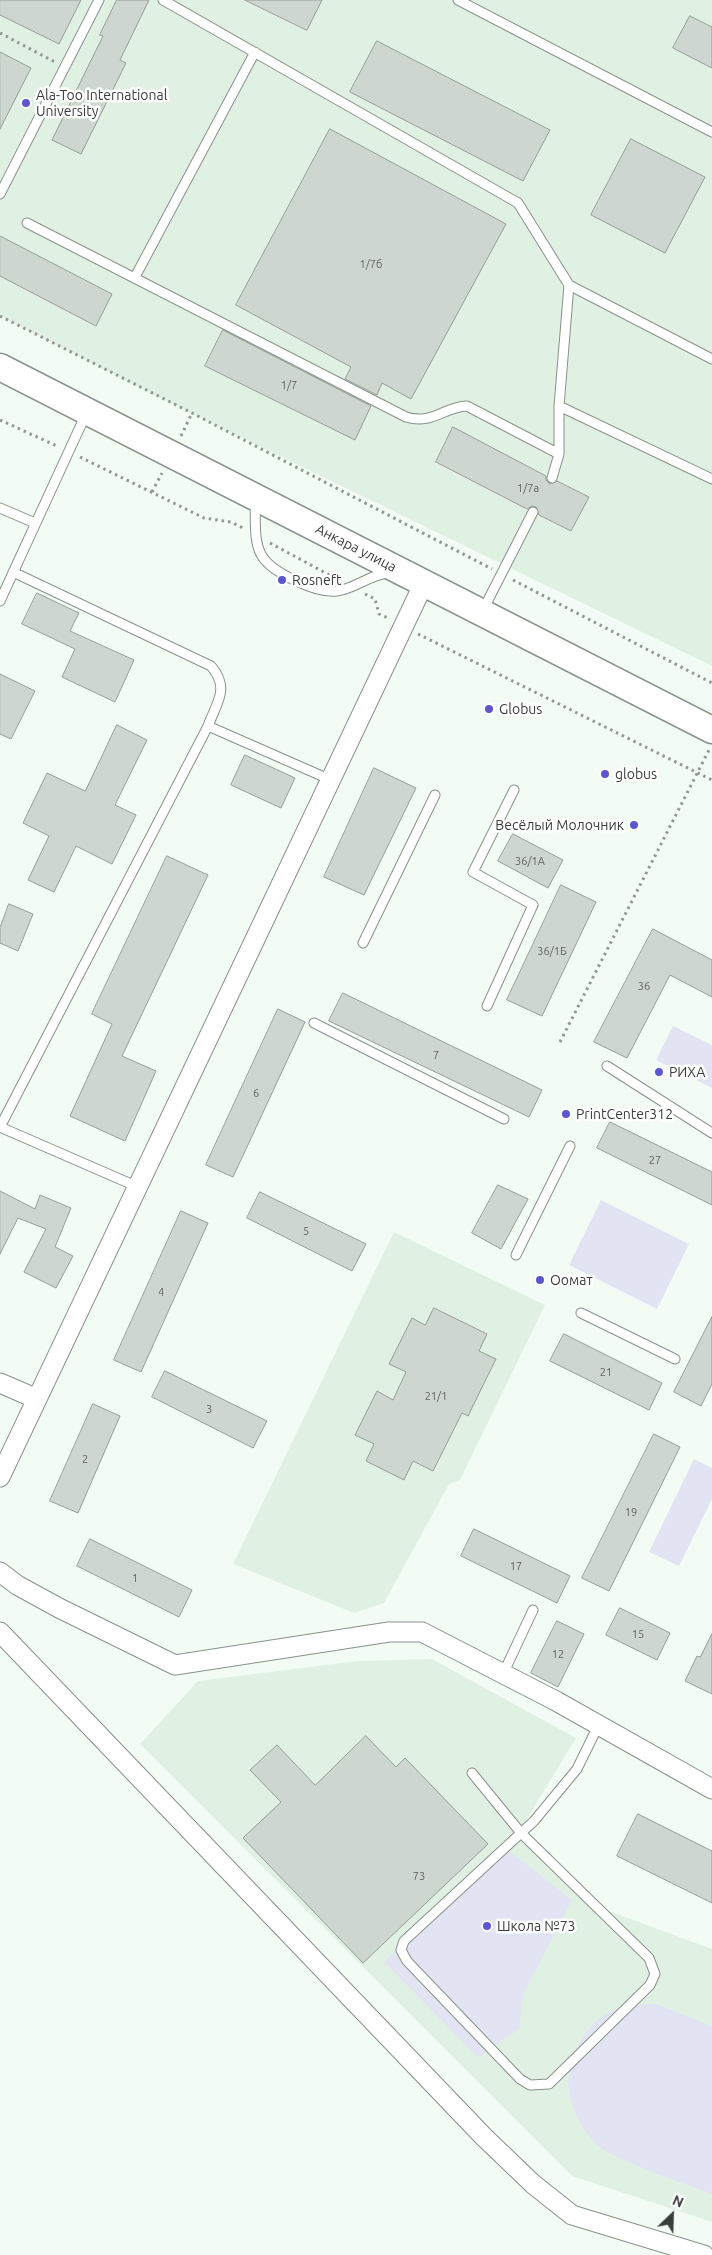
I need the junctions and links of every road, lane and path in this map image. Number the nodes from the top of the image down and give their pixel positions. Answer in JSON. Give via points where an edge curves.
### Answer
{"nodes":[{"id":1,"x":98,"y":0,"type":"edge"},
{"id":2,"x":162,"y":0,"type":"edge"},
{"id":3,"x":458,"y":0,"type":"edge"},
{"id":4,"x":474,"y":4,"type":"edge"},
{"id":5,"x":0,"y":34,"type":"edge"},
{"id":6,"x":255,"y":52,"type":"junction"},
{"id":7,"x":64,"y":67,"type":"junction"},
{"id":8,"x":712,"y":132,"type":"edge"},
{"id":9,"x":0,"y":194,"type":"edge"},
{"id":10,"x":27,"y":223,"type":"dead end"},
{"id":11,"x":135,"y":277,"type":"junction"},
{"id":12,"x":569,"y":285,"type":"junction"},
{"id":13,"x":0,"y":316,"type":"edge"},
{"id":14,"x":712,"y":359,"type":"edge"},
{"id":15,"x":0,"y":367,"type":"edge"},
{"id":16,"x":559,"y":406,"type":"junction"},
{"id":17,"x":87,"y":412,"type":"junction"},
{"id":18,"x":559,"y":454,"type":"junction"},
{"id":19,"x":552,"y":478,"type":"dead end"},
{"id":20,"x":712,"y":479,"type":"edge"},
{"id":21,"x":255,"y":497,"type":"junction"},
{"id":22,"x":0,"y":508,"type":"edge"},
{"id":23,"x":533,"y":512,"type":"dead end"},
{"id":24,"x":35,"y":523,"type":"junction"},
{"id":25,"x":13,"y":572,"type":"junction"},
{"id":26,"x":501,"y":574,"type":"junction"},
{"id":27,"x":415,"y":578,"type":"junction"},
{"id":28,"x":0,"y":601,"type":"edge"},
{"id":29,"x":481,"y":612,"type":"junction"},
{"id":30,"x":712,"y":683,"type":"edge"},
{"id":31,"x":208,"y":726,"type":"junction"},
{"id":32,"x":712,"y":730,"type":"edge"},
{"id":33,"x":712,"y":745,"type":"edge"},
{"id":34,"x":330,"y":780,"type":"junction"},
{"id":35,"x":514,"y":790,"type":"dead end"},
{"id":36,"x":435,"y":795,"type":"dead end"},
{"id":37,"x":363,"y":944,"type":"dead end"},
{"id":38,"x":487,"y":1006,"type":"dead end"},
{"id":39,"x":314,"y":1023,"type":"dead end"},
{"id":40,"x":560,"y":1042,"type":"dead end"},
{"id":41,"x":607,"y":1066,"type":"dead end"},
{"id":42,"x":504,"y":1119,"type":"dead end"},
{"id":43,"x":0,"y":1127,"type":"edge"},
{"id":44,"x":712,"y":1133,"type":"edge"},
{"id":45,"x":570,"y":1146,"type":"dead end"},
{"id":46,"x":138,"y":1187,"type":"junction"},
{"id":47,"x":516,"y":1255,"type":"dead end"},
{"id":48,"x":581,"y":1314,"type":"dead end"},
{"id":49,"x":675,"y":1359,"type":"dead end"},
{"id":50,"x":0,"y":1383,"type":"edge"},
{"id":51,"x":37,"y":1399,"type":"junction"},
{"id":52,"x":0,"y":1477,"type":"edge"},
{"id":53,"x":0,"y":1572,"type":"edge"},
{"id":54,"x":533,"y":1610,"type":"dead end"},
{"id":55,"x":0,"y":1632,"type":"edge"},
{"id":56,"x":503,"y":1674,"type":"junction"},
{"id":57,"x":599,"y":1724,"type":"junction"},
{"id":58,"x":472,"y":1774,"type":"dead end"},
{"id":59,"x":712,"y":1789,"type":"edge"},
{"id":60,"x":522,"y":1833,"type":"junction"},
{"id":61,"x":704,"y":2255,"type":"edge"}],
"edges":[{"from":1,"to":7,"type":"lane"},
{"from":2,"to":6,"type":"lane"},
{"from":3,"to":4,"type":"lane"},
{"from":4,"to":8,"type":"lane"},
{"from":5,"to":7,"type":"path"},
{"from":6,"to":11,"type":"lane"},
{"from":6,"to":12,"type":"lane","via":[[512,198]]},
{"from":7,"to":9,"type":"lane"},
{"from":10,"to":11,"type":"lane"},
{"from":11,"to":18,"type":"lane","via":[[406,417],[428,420],[459,406],[467,406]]},
{"from":12,"to":14,"type":"lane"},
{"from":12,"to":16,"type":"lane"},
{"from":13,"to":26,"type":"path","via":[[192,412]]},
{"from":15,"to":17,"type":"main road","name":"Анкара улица"},
{"from":16,"to":18,"type":"lane"},
{"from":16,"to":20,"type":"lane"},
{"from":17,"to":21,"type":"main road","name":"Анкара улица"},
{"from":17,"to":24,"type":"lane"},
{"from":18,"to":19,"type":"lane"},
{"from":21,"to":27,"type":"main road","name":"Анкара улица"},
{"from":21,"to":27,"type":"lane","via":[[257,541],[262,556],[276,570],[322,591],[338,591],[378,574],[391,572]]},
{"from":22,"to":24,"type":"lane"},
{"from":23,"to":26,"type":"lane"},
{"from":24,"to":25,"type":"lane"},
{"from":25,"to":28,"type":"lane"},
{"from":25,"to":31,"type":"lane","via":[[211,666],[219,676],[222,689]]},
{"from":26,"to":29,"type":"lane"},
{"from":26,"to":30,"type":"path"},
{"from":27,"to":29,"type":"main road","name":"Анкара улица"},
{"from":27,"to":34,"type":"street"},
{"from":29,"to":32,"type":"main road","name":"Анкара улица"},
{"from":31,"to":34,"type":"lane"},
{"from":31,"to":43,"type":"lane"},
{"from":33,"to":40,"type":"path"},
{"from":34,"to":46,"type":"street"},
{"from":35,"to":38,"type":"lane","via":[[473,872],[533,905]]},
{"from":36,"to":37,"type":"lane"},
{"from":39,"to":42,"type":"lane"},
{"from":41,"to":44,"type":"lane"},
{"from":43,"to":46,"type":"lane"},
{"from":45,"to":47,"type":"lane"},
{"from":46,"to":51,"type":"street"},
{"from":48,"to":49,"type":"lane"},
{"from":50,"to":51,"type":"street"},
{"from":51,"to":52,"type":"street"},
{"from":53,"to":56,"type":"street","via":[[16,1585],[59,1608],[175,1665],[389,1632],[422,1632]]},
{"from":54,"to":56,"type":"lane"},
{"from":55,"to":61,"type":"street","via":[[532,2184],[572,2215]]},
{"from":56,"to":57,"type":"street"},
{"from":57,"to":59,"type":"street"},
{"from":57,"to":60,"type":"lane","via":[[576,1769]]},
{"from":58,"to":60,"type":"lane"},
{"from":60,"to":60,"type":"lane","via":[[404,1941],[402,1950],[407,1961],[520,2079],[530,2084],[549,2084],[650,1985],[656,1974],[649,1958]]}]}
